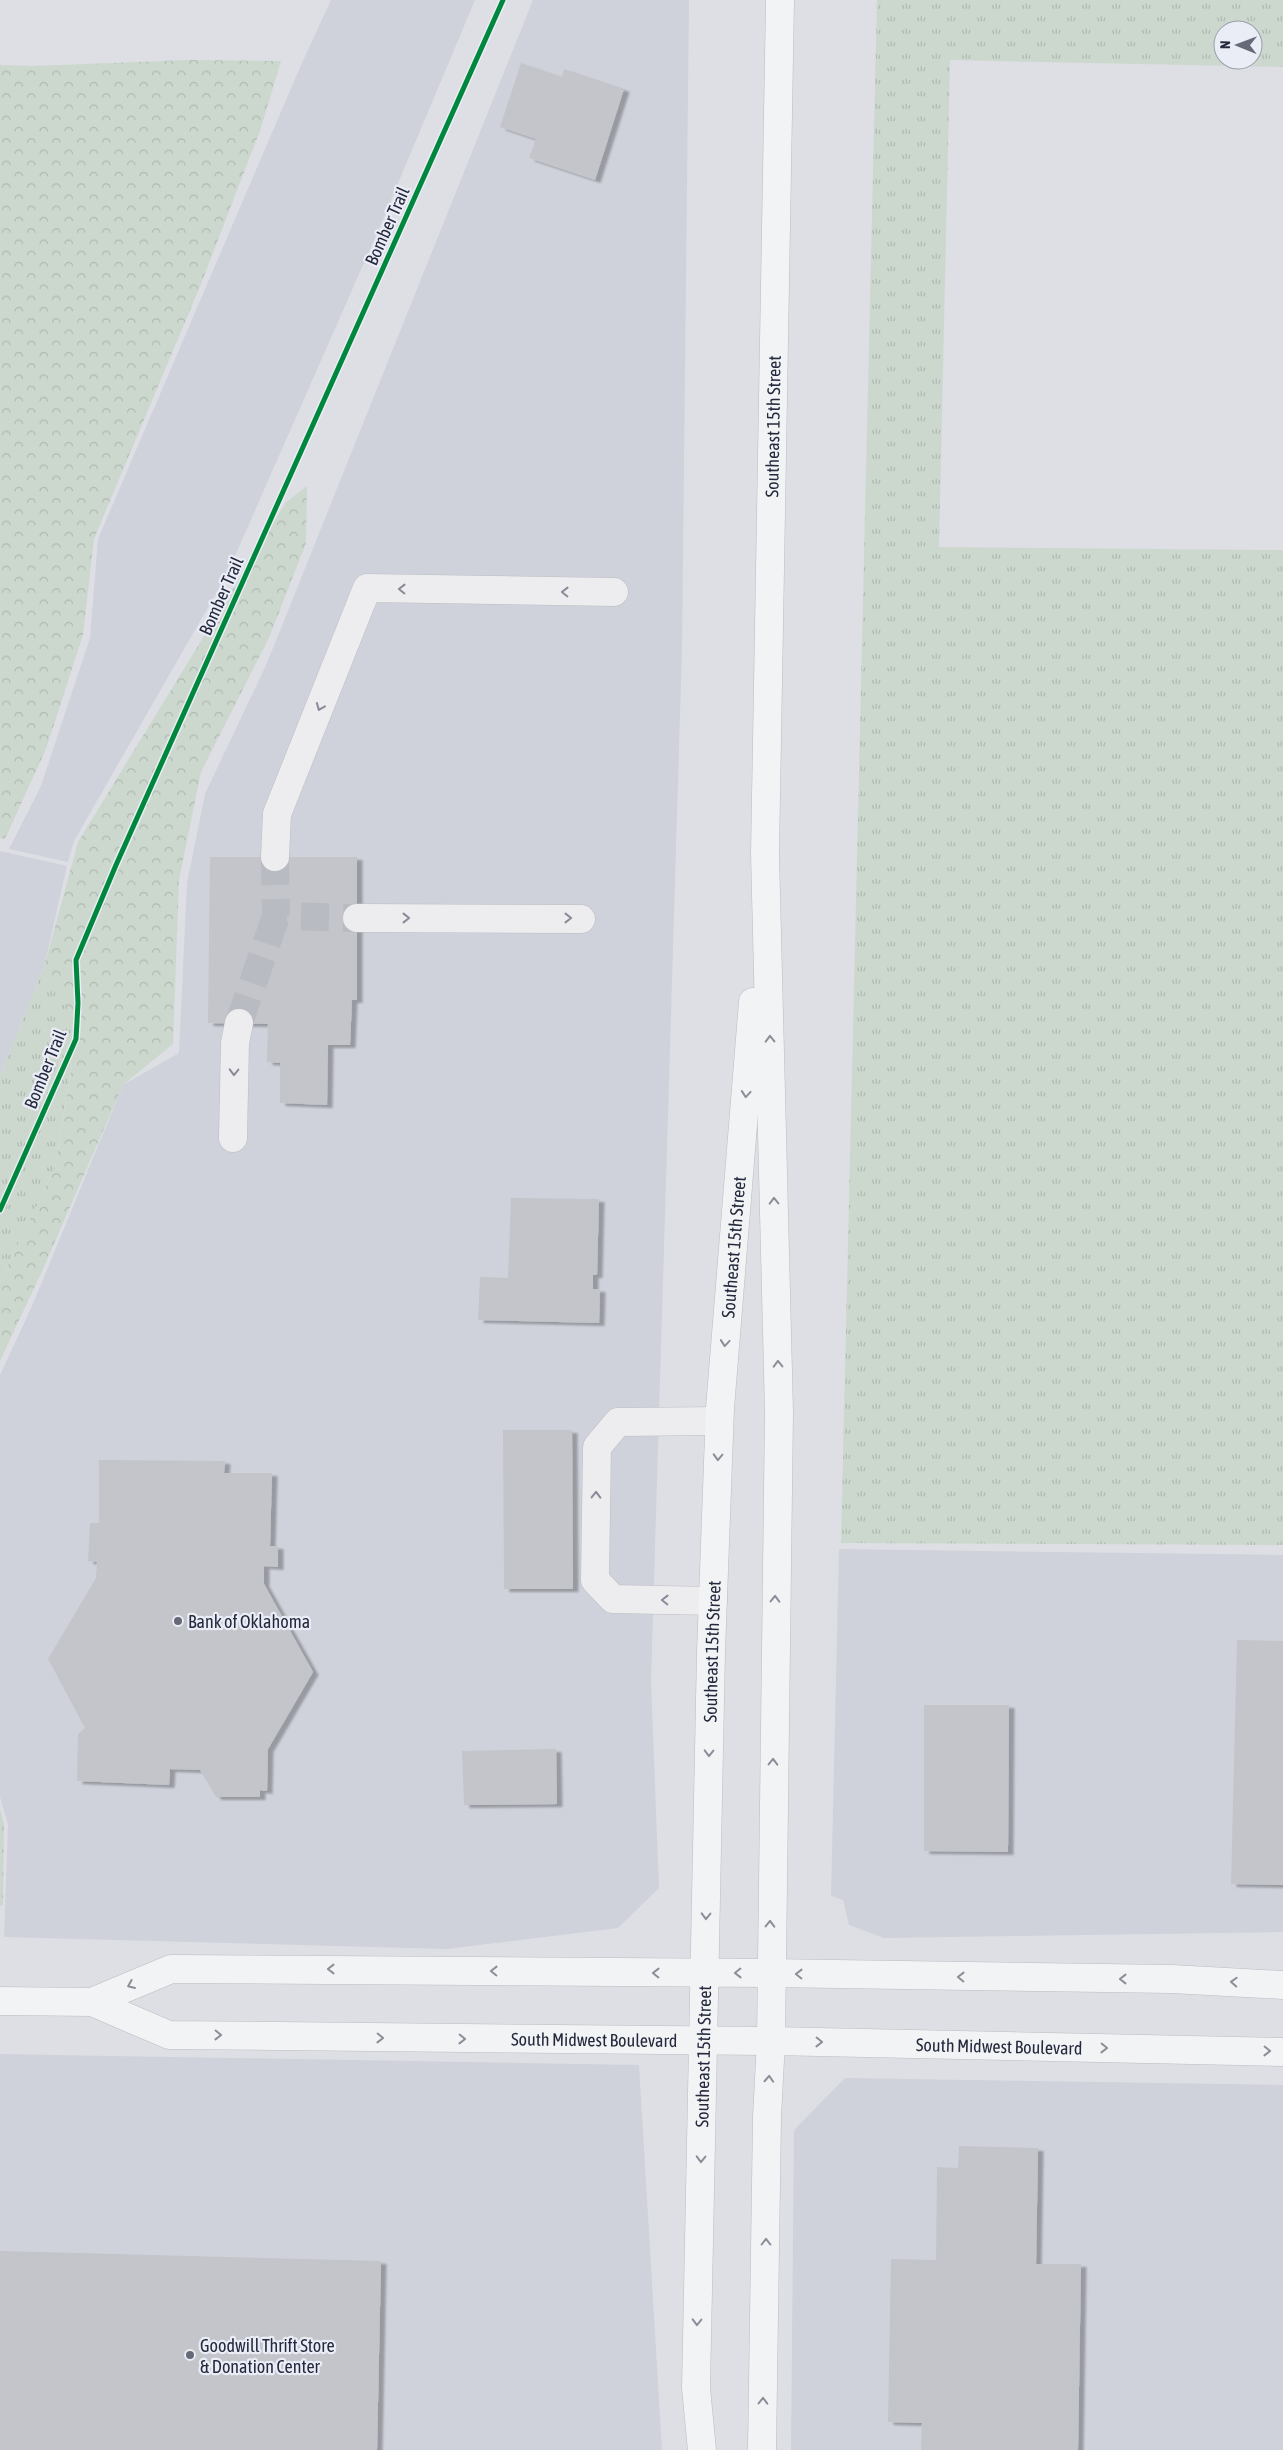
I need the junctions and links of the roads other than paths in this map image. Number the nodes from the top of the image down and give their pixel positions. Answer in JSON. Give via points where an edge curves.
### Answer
{"nodes":[{"id":1,"x":780,"y":0,"type":"edge"},
{"id":2,"x":614,"y":592,"type":"dead end"},
{"id":3,"x":765,"y":854,"type":"junction"},
{"id":4,"x":275,"y":857,"type":"tunnel mouth"},
{"id":5,"x":357,"y":918,"type":"tunnel mouth"},
{"id":6,"x":581,"y":918,"type":"dead end"},
{"id":7,"x":238,"y":1023,"type":"tunnel mouth"},
{"id":8,"x":233,"y":1138,"type":"dead end"},
{"id":9,"x":720,"y":1421,"type":"junction"},
{"id":10,"x":714,"y":1601,"type":"junction"},
{"id":11,"x":770,"y":1973,"type":"junction"},
{"id":12,"x":705,"y":1974,"type":"junction"},
{"id":13,"x":1283,"y":1985,"type":"edge"},
{"id":14,"x":0,"y":2001,"type":"edge"},
{"id":15,"x":92,"y":2002,"type":"junction"},
{"id":16,"x":704,"y":2041,"type":"junction"},
{"id":17,"x":771,"y":2041,"type":"junction"},
{"id":18,"x":1283,"y":2052,"type":"edge"},
{"id":19,"x":702,"y":2450,"type":"edge"},
{"id":20,"x":762,"y":2450,"type":"edge"}],
"edges":[{"from":1,"to":3,"type":"main road","name":"Southeast 15th Street"},
{"from":2,"to":4,"type":"lane","one_way":true,"via":[[367,588],[277,814]]},
{"from":3,"to":9,"type":"main road","name":"Southeast 15th Street","one_way":true},
{"from":11,"to":3,"type":"main road","name":"Southeast 15th Street","one_way":true,"via":[[779,1412]]},
{"from":5,"to":6,"type":"lane","one_way":true},
{"from":7,"to":8,"type":"lane","one_way":true},
{"from":9,"to":10,"type":"main road","name":"Southeast 15th Street","one_way":true},
{"from":10,"to":9,"type":"lane","one_way":true,"via":[[613,1599],[595,1580],[597,1446],[618,1422]]},
{"from":10,"to":12,"type":"main road","name":"Southeast 15th Street","one_way":true},
{"from":11,"to":12,"type":"main road","name":"South Midwest Boulevard","one_way":true},
{"from":13,"to":11,"type":"main road","name":"South Midwest Boulevard","one_way":true,"via":[[1172,1979]]},
{"from":11,"to":17,"type":"main road","name":"Southeast 15th Street"},
{"from":12,"to":15,"type":"main road","name":"South Midwest Boulevard","one_way":true,"via":[[171,1969]]},
{"from":12,"to":16,"type":"main road","name":"Southeast 15th Street"},
{"from":14,"to":15,"type":"main road","name":"South Midwest Boulevard"},
{"from":15,"to":16,"type":"main road","name":"South Midwest Boulevard","one_way":true,"via":[[169,2035]]},
{"from":16,"to":17,"type":"main road","name":"South Midwest Boulevard"},
{"from":16,"to":19,"type":"main road","name":"Southeast 15th Street","one_way":true,"via":[[696,2388]]},
{"from":17,"to":18,"type":"main road","name":"South Midwest Boulevard","one_way":true},
{"from":20,"to":17,"type":"main road","name":"Southeast 15th Street","one_way":true}]}
